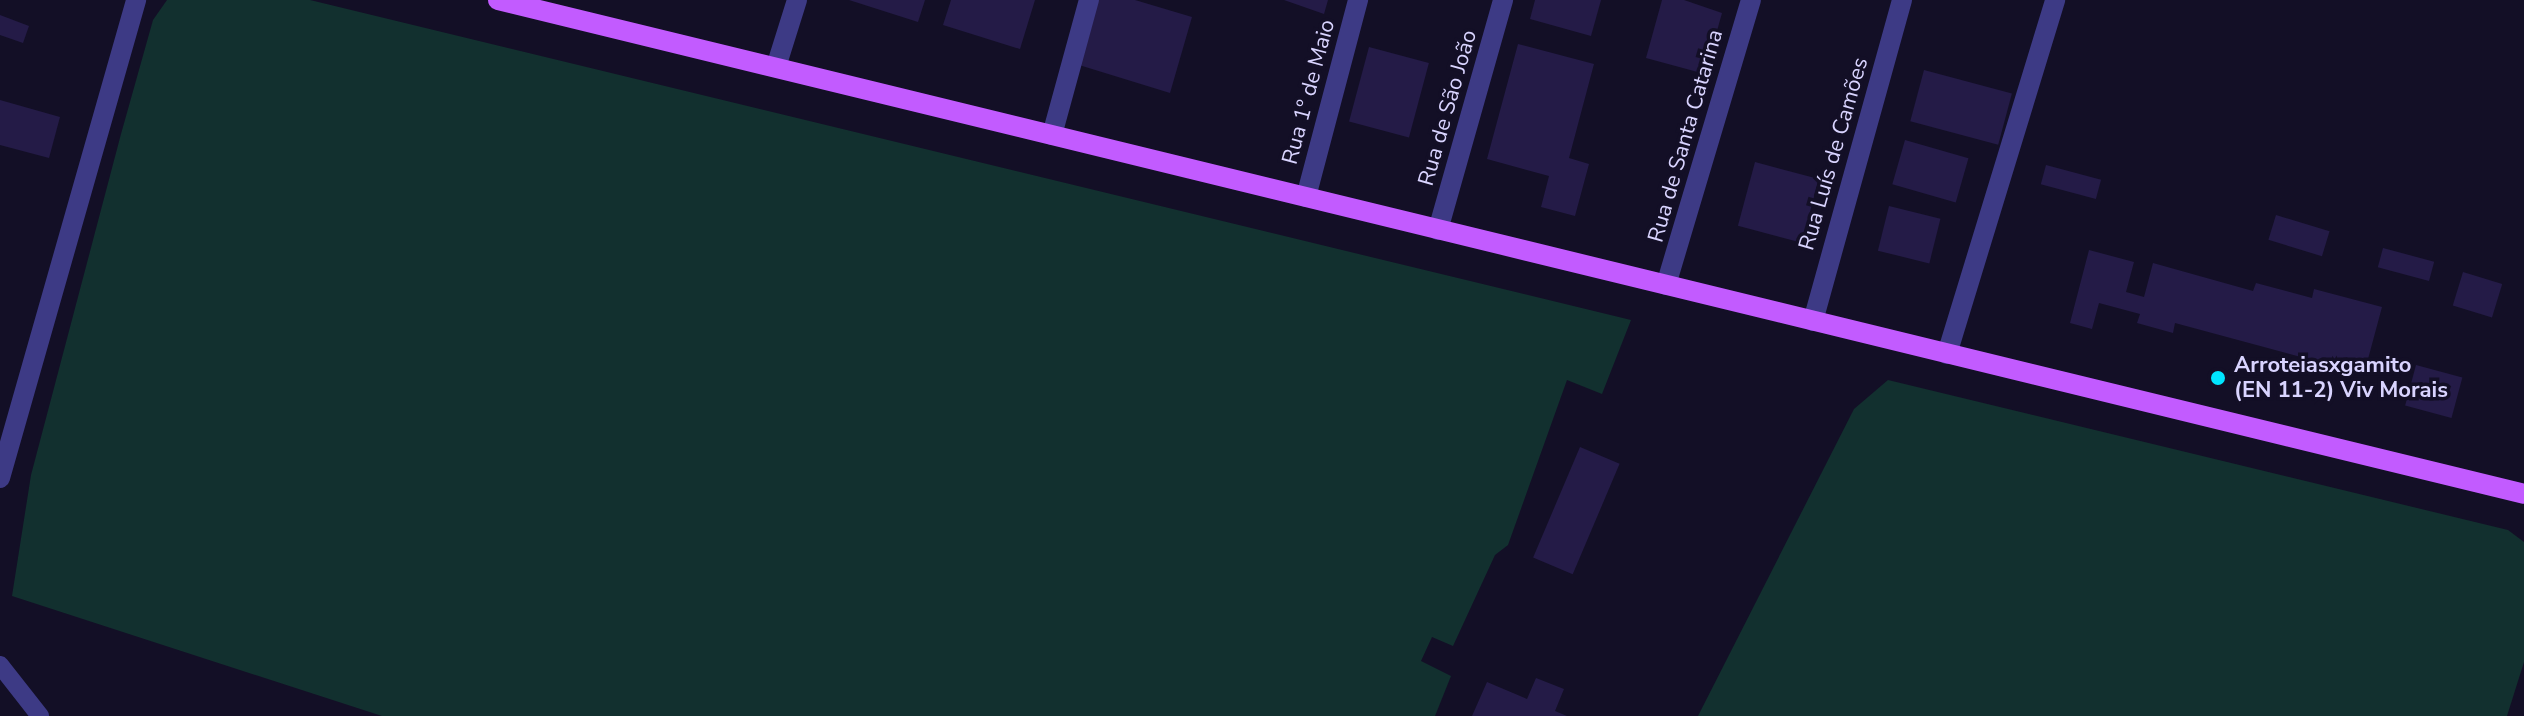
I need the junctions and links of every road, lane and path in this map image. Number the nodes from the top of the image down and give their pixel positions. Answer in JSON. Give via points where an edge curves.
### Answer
{"nodes":[{"id":1,"x":136,"y":0,"type":"edge"},
{"id":2,"x":797,"y":0,"type":"edge"},
{"id":3,"x":1089,"y":0,"type":"edge"},
{"id":4,"x":1358,"y":0,"type":"edge"},
{"id":5,"x":1503,"y":0,"type":"edge"},
{"id":6,"x":1751,"y":0,"type":"edge"},
{"id":7,"x":1902,"y":0,"type":"edge"},
{"id":8,"x":2055,"y":0,"type":"edge"},
{"id":9,"x":511,"y":1,"type":"edge"},
{"id":10,"x":776,"y":67,"type":"junction"},
{"id":11,"x":1052,"y":135,"type":"junction"},
{"id":12,"x":1306,"y":197,"type":"junction"},
{"id":13,"x":1438,"y":230,"type":"junction"},
{"id":14,"x":1666,"y":285,"type":"junction"},
{"id":15,"x":1813,"y":321,"type":"junction"},
{"id":16,"x":1947,"y":354,"type":"junction"},
{"id":17,"x":0,"y":478,"type":"edge"},
{"id":18,"x":2523,"y":495,"type":"edge"},
{"id":19,"x":0,"y":665,"type":"edge"},
{"id":20,"x":40,"y":716,"type":"edge"}],
"edges":[{"from":1,"to":17,"type":"street"},
{"from":2,"to":10,"type":"street"},
{"from":3,"to":11,"type":"street"},
{"from":4,"to":12,"type":"street","name":"Rua 1º de Maio"},
{"from":5,"to":13,"type":"street","name":"Rua de São João"},
{"from":6,"to":14,"type":"street","name":"Rua de Santa Catarina"},
{"from":7,"to":15,"type":"street","name":"Rua Luís de Camões"},
{"from":8,"to":16,"type":"street"},
{"from":9,"to":10,"type":"main road"},
{"from":10,"to":11,"type":"main road"},
{"from":11,"to":12,"type":"main road"},
{"from":12,"to":13,"type":"main road"},
{"from":13,"to":14,"type":"main road"},
{"from":14,"to":15,"type":"main road"},
{"from":15,"to":16,"type":"main road"},
{"from":16,"to":18,"type":"main road"},
{"from":19,"to":20,"type":"lane"}]}
